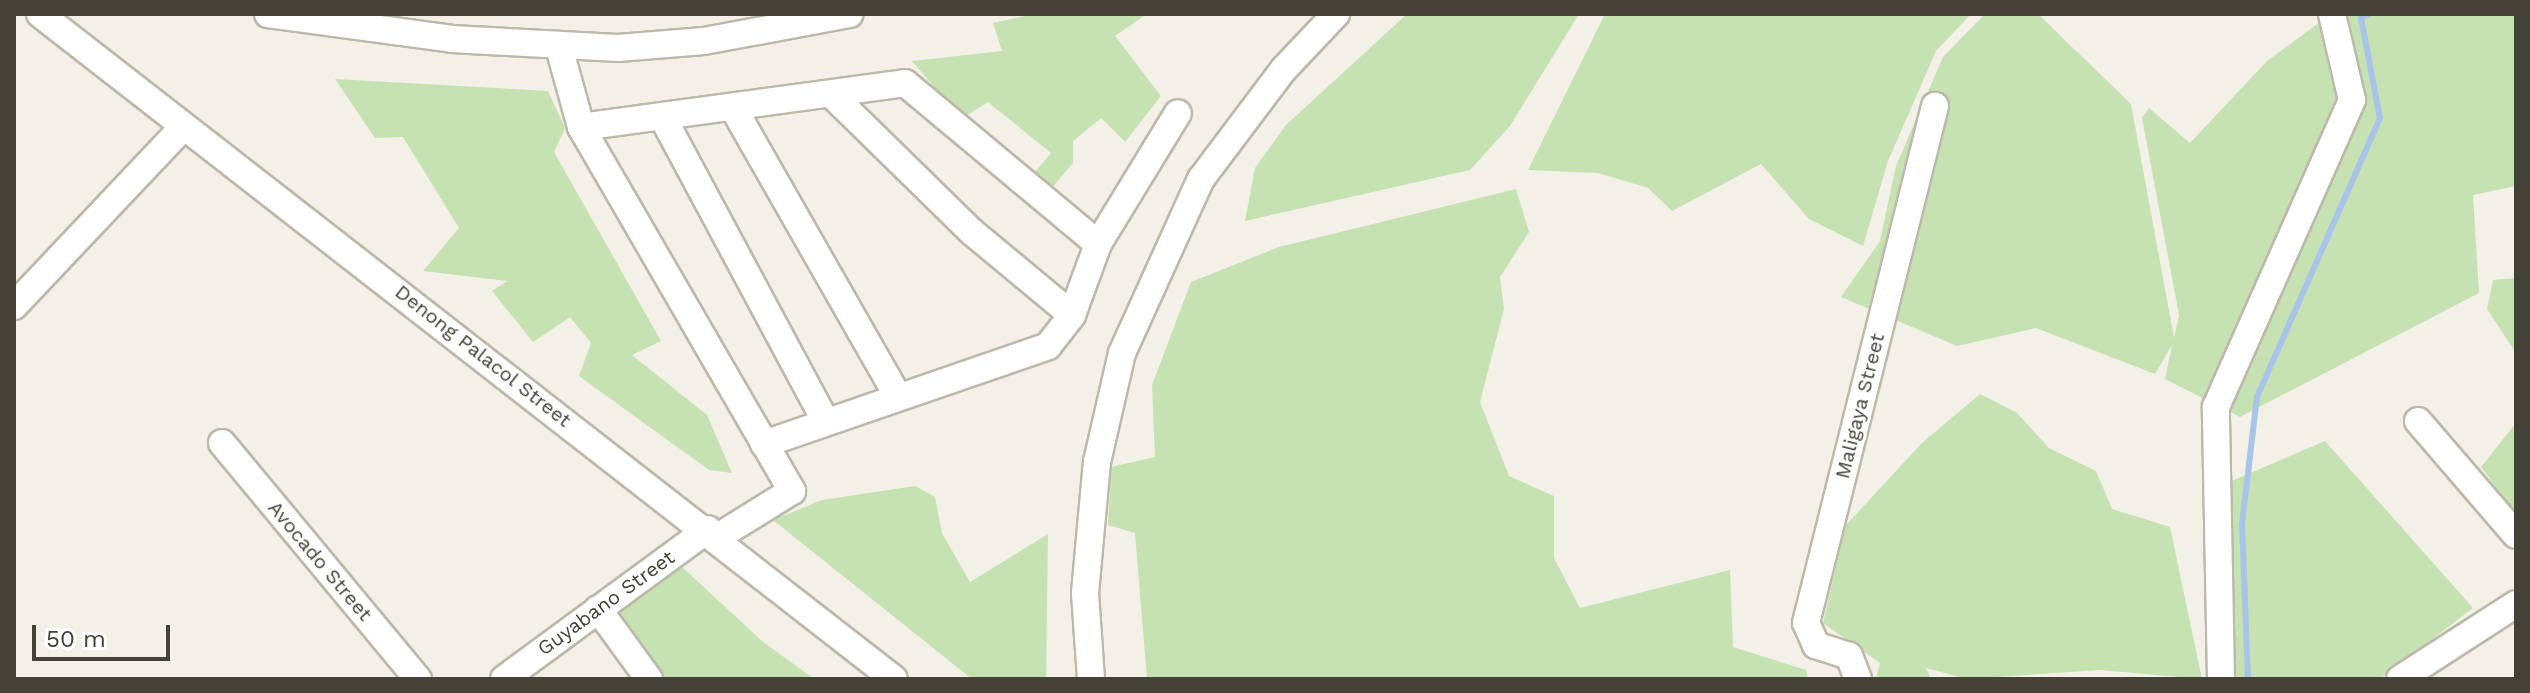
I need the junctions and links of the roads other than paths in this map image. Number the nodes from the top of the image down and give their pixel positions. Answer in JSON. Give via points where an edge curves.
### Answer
{"nodes":[{"id":1,"x":40,"y":14,"type":"edge"},
{"id":2,"x":268,"y":14,"type":"edge"},
{"id":3,"x":850,"y":14,"type":"edge"},
{"id":4,"x":1336,"y":14,"type":"edge"},
{"id":5,"x":2332,"y":14,"type":"edge"},
{"id":6,"x":77,"y":25,"type":"edge"},
{"id":7,"x":559,"y":47,"type":"junction"},
{"id":8,"x":833,"y":96,"type":"junction"},
{"id":9,"x":1935,"y":106,"type":"dead end"},
{"id":10,"x":735,"y":111,"type":"junction"},
{"id":11,"x":1178,"y":113,"type":"dead end"},
{"id":12,"x":663,"y":118,"type":"junction"},
{"id":13,"x":183,"y":127,"type":"junction"},
{"id":14,"x":581,"y":127,"type":"junction"},
{"id":15,"x":1098,"y":244,"type":"junction"},
{"id":16,"x":14,"y":306,"type":"edge"},
{"id":17,"x":1072,"y":315,"type":"junction"},
{"id":18,"x":897,"y":395,"type":"junction"},
{"id":19,"x":825,"y":420,"type":"junction"},
{"id":20,"x":2418,"y":421,"type":"dead end"},
{"id":21,"x":222,"y":443,"type":"dead end"},
{"id":22,"x":764,"y":444,"type":"junction"},
{"id":23,"x":714,"y":532,"type":"junction"},
{"id":24,"x":2516,"y":535,"type":"edge"},
{"id":25,"x":2516,"y":604,"type":"edge"},
{"id":26,"x":598,"y":609,"type":"junction"},
{"id":27,"x":418,"y":679,"type":"edge"},
{"id":28,"x":504,"y":679,"type":"edge"},
{"id":29,"x":649,"y":679,"type":"edge"},
{"id":30,"x":894,"y":679,"type":"edge"},
{"id":31,"x":1091,"y":679,"type":"edge"},
{"id":32,"x":1858,"y":679,"type":"edge"},
{"id":33,"x":2221,"y":679,"type":"edge"},
{"id":34,"x":2400,"y":679,"type":"edge"}],
"edges":[{"from":1,"to":6,"type":"street","name":"Denong Palacol Street"},
{"from":2,"to":7,"type":"street"},
{"from":3,"to":7,"type":"street","via":[[704,41]]},
{"from":4,"to":31,"type":"street","via":[[1201,179],[1122,353],[1097,462],[1085,593]]},
{"from":5,"to":33,"type":"street","via":[[2352,100],[2216,407]]},
{"from":6,"to":13,"type":"street","name":"Denong Palacol Street"},
{"from":7,"to":14,"type":"street"},
{"from":8,"to":10,"type":"street"},
{"from":8,"to":15,"type":"street","via":[[905,83]]},
{"from":8,"to":17,"type":"street","via":[[972,232]]},
{"from":9,"to":32,"type":"street","name":"Maligaya Street","via":[[1806,623],[1816,645],[1849,656]]},
{"from":10,"to":12,"type":"street"},
{"from":10,"to":18,"type":"street"},
{"from":11,"to":15,"type":"street"},
{"from":12,"to":14,"type":"street"},
{"from":12,"to":19,"type":"street"},
{"from":13,"to":16,"type":"street"},
{"from":13,"to":23,"type":"street","name":"Denong Palacol Street"},
{"from":14,"to":22,"type":"street"},
{"from":15,"to":17,"type":"street"},
{"from":17,"to":18,"type":"street","via":[[1031,355]]},
{"from":18,"to":19,"type":"street"},
{"from":19,"to":22,"type":"street"},
{"from":20,"to":24,"type":"street"},
{"from":21,"to":27,"type":"street","name":"Avocado Street"},
{"from":22,"to":23,"type":"street","name":"Guyabano Street","via":[[792,491]]},
{"from":23,"to":26,"type":"street","name":"Guyabano Street"},
{"from":23,"to":30,"type":"street","name":"Denong Palacol Street"},
{"from":25,"to":34,"type":"street"},
{"from":26,"to":28,"type":"street","name":"Guyabano Street"},
{"from":26,"to":29,"type":"street"}]}
